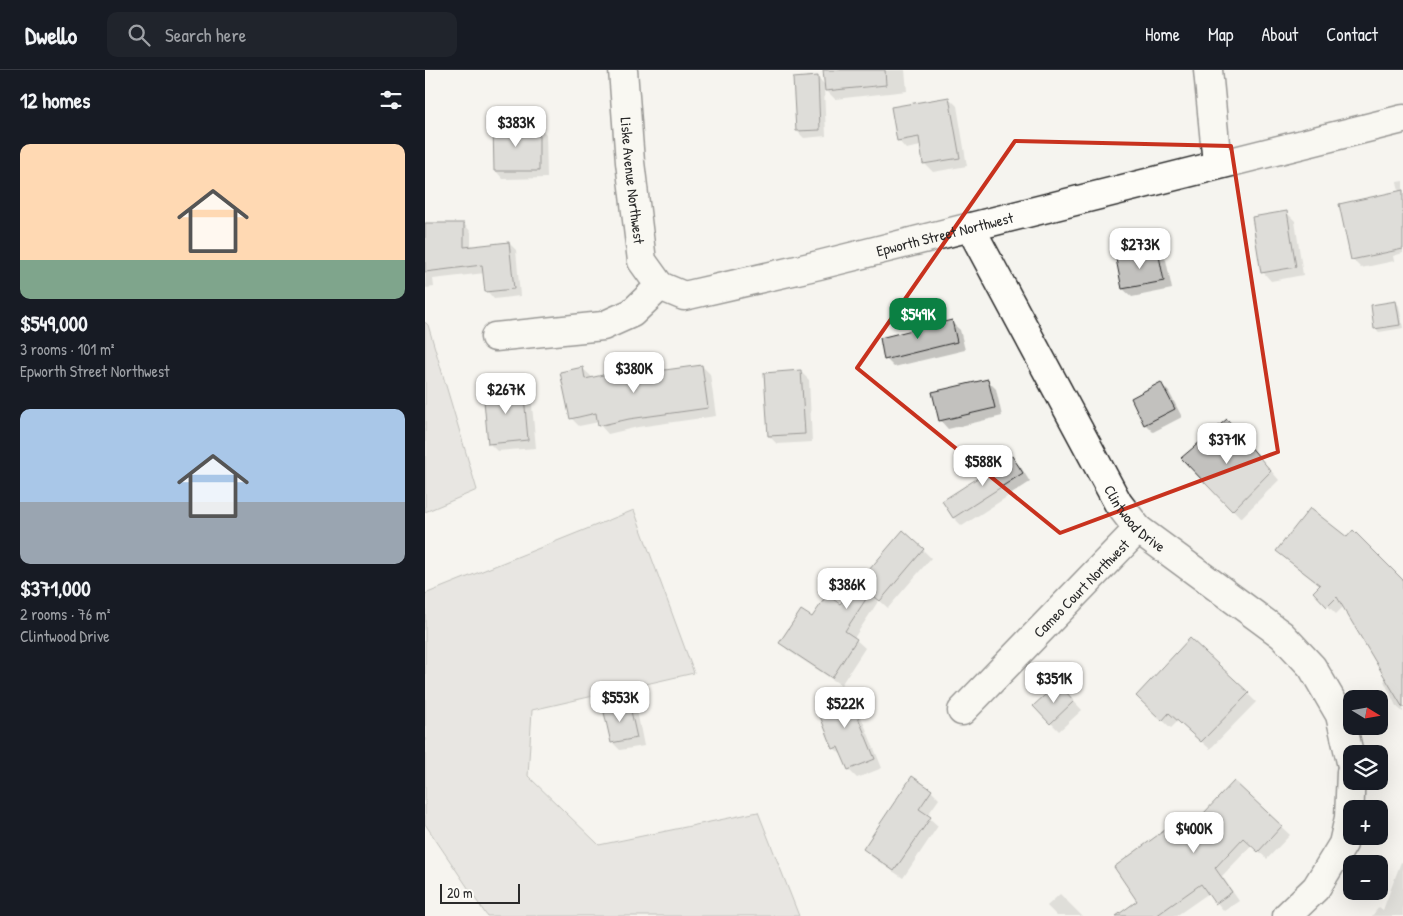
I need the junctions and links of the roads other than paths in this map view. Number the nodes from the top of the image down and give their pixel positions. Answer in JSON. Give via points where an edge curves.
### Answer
{"nodes":[{"id":1,"x":623,"y":70,"type":"edge"},
{"id":2,"x":1208,"y":70,"type":"edge"},
{"id":3,"x":1403,"y":119,"type":"edge"},
{"id":4,"x":1217,"y":164,"type":"junction"},
{"id":5,"x":970,"y":227,"type":"junction"},
{"id":6,"x":660,"y":286,"type":"junction"},
{"id":7,"x":495,"y":336,"type":"dead end"},
{"id":8,"x":1138,"y":529,"type":"junction"},
{"id":9,"x":961,"y":711,"type":"dead end"},
{"id":10,"x":1347,"y":745,"type":"edge"},
{"id":11,"x":1350,"y":790,"type":"edge"},
{"id":12,"x":1287,"y":916,"type":"edge"}],
"edges":[{"from":1,"to":6,"type":"street","name":"Liske Avenue Northwest","via":[[642,261]]},
{"from":2,"to":4,"type":"street"},
{"from":3,"to":4,"type":"street","name":"Epworth Street Northwest"},
{"from":4,"to":5,"type":"street","name":"Epworth Street Northwest"},
{"from":5,"to":6,"type":"street","name":"Epworth Street Northwest","via":[[684,296]]},
{"from":5,"to":8,"type":"street","name":"Clintwood Drive","via":[[1119,503]]},
{"from":6,"to":7,"type":"street","via":[[632,313],[603,326]]},
{"from":8,"to":9,"type":"street","name":"Cameo Court Northwest"},
{"from":8,"to":10,"type":"street","name":"Clintwood Drive","via":[[1282,634],[1313,667],[1340,715]]},
{"from":11,"to":12,"type":"street","via":[[1349,818],[1343,844],[1316,888]]}]}
